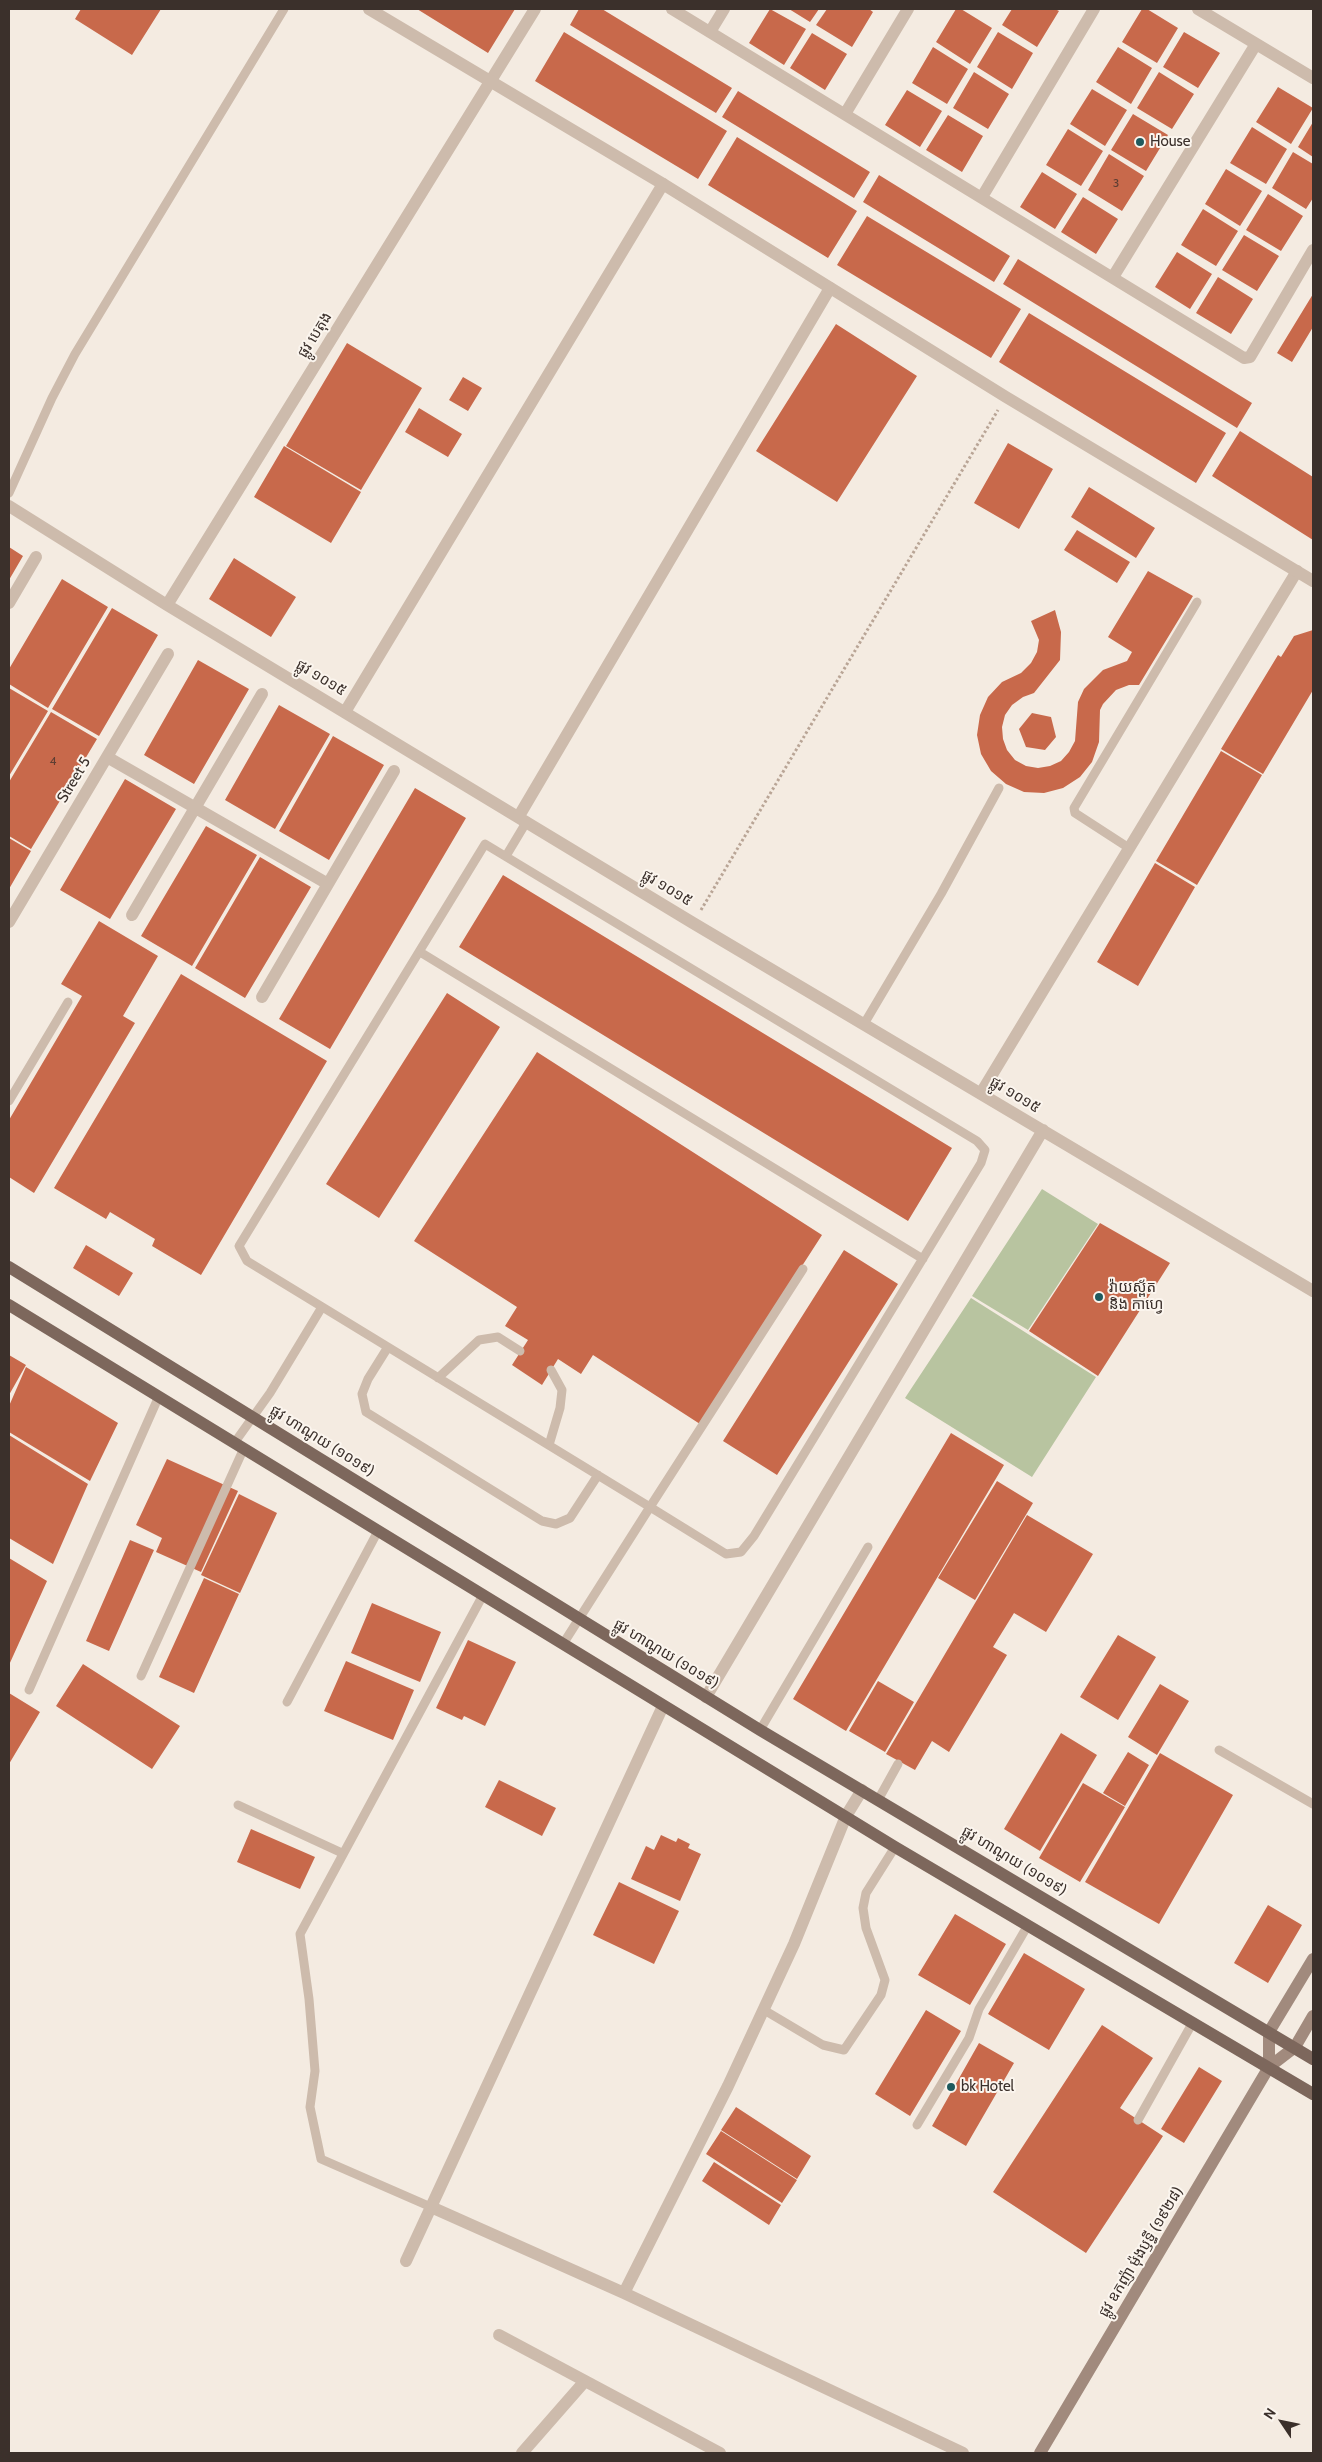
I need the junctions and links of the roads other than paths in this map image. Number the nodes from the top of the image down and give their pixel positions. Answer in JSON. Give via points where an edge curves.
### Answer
{"nodes":[{"id":1,"x":284,"y":9,"type":"edge"},
{"id":2,"x":369,"y":9,"type":"edge"},
{"id":3,"x":535,"y":9,"type":"edge"},
{"id":4,"x":672,"y":9,"type":"edge"},
{"id":5,"x":724,"y":9,"type":"edge"},
{"id":6,"x":908,"y":9,"type":"edge"},
{"id":7,"x":1094,"y":9,"type":"edge"},
{"id":8,"x":1198,"y":9,"type":"edge"},
{"id":9,"x":710,"y":32,"type":"junction"},
{"id":10,"x":1256,"y":44,"type":"junction"},
{"id":11,"x":1313,"y":78,"type":"edge"},
{"id":12,"x":490,"y":81,"type":"junction"},
{"id":13,"x":845,"y":114,"type":"junction"},
{"id":14,"x":662,"y":184,"type":"junction"},
{"id":15,"x":982,"y":197,"type":"junction"},
{"id":16,"x":1313,"y":250,"type":"edge"},
{"id":17,"x":1113,"y":277,"type":"junction"},
{"id":18,"x":830,"y":288,"type":"junction"},
{"id":19,"x":9,"y":494,"type":"edge"},
{"id":20,"x":9,"y":506,"type":"edge"},
{"id":21,"x":36,"y":557,"type":"dead end"},
{"id":22,"x":1297,"y":571,"type":"junction"},
{"id":23,"x":1313,"y":581,"type":"edge"},
{"id":24,"x":1197,"y":602,"type":"dead end"},
{"id":25,"x":9,"y":603,"type":"edge"},
{"id":26,"x":168,"y":605,"type":"junction"},
{"id":27,"x":168,"y":654,"type":"dead end"},
{"id":28,"x":262,"y":694,"type":"dead end"},
{"id":29,"x":345,"y":712,"type":"junction"},
{"id":30,"x":107,"y":757,"type":"junction"},
{"id":31,"x":394,"y":771,"type":"dead end"},
{"id":32,"x":999,"y":788,"type":"dead end"},
{"id":33,"x":195,"y":808,"type":"junction"},
{"id":34,"x":523,"y":818,"type":"junction"},
{"id":35,"x":1129,"y":848,"type":"junction"},
{"id":36,"x":506,"y":856,"type":"junction"},
{"id":37,"x":328,"y":884,"type":"junction"},
{"id":38,"x":132,"y":915,"type":"dead end"},
{"id":39,"x":9,"y":922,"type":"edge"},
{"id":40,"x":420,"y":952,"type":"junction"},
{"id":41,"x":262,"y":997,"type":"dead end"},
{"id":42,"x":68,"y":1002,"type":"dead end"},
{"id":43,"x":864,"y":1024,"type":"junction"},
{"id":44,"x":981,"y":1093,"type":"junction"},
{"id":45,"x":9,"y":1101,"type":"edge"},
{"id":46,"x":1043,"y":1130,"type":"junction"},
{"id":47,"x":923,"y":1259,"type":"junction"},
{"id":48,"x":9,"y":1267,"type":"edge"},
{"id":49,"x":803,"y":1269,"type":"dead end"},
{"id":50,"x":1313,"y":1291,"type":"edge"},
{"id":51,"x":9,"y":1305,"type":"edge"},
{"id":52,"x":322,"y":1307,"type":"junction"},
{"id":53,"x":388,"y":1347,"type":"junction"},
{"id":54,"x":520,"y":1351,"type":"dead end"},
{"id":55,"x":551,"y":1370,"type":"dead end"},
{"id":56,"x":438,"y":1378,"type":"junction"},
{"id":57,"x":159,"y":1396,"type":"junction"},
{"id":58,"x":253,"y":1417,"type":"junction"},
{"id":59,"x":240,"y":1445,"type":"junction"},
{"id":60,"x":549,"y":1446,"type":"junction"},
{"id":61,"x":598,"y":1476,"type":"junction"},
{"id":62,"x":650,"y":1507,"type":"junction"},
{"id":63,"x":378,"y":1531,"type":"junction"},
{"id":64,"x":868,"y":1547,"type":"dead end"},
{"id":65,"x":483,"y":1595,"type":"junction"},
{"id":66,"x":579,"y":1620,"type":"junction"},
{"id":67,"x":563,"y":1644,"type":"junction"},
{"id":68,"x":141,"y":1676,"type":"dead end"},
{"id":69,"x":29,"y":1690,"type":"dead end"},
{"id":70,"x":706,"y":1697,"type":"junction"},
{"id":71,"x":287,"y":1702,"type":"dead end"},
{"id":72,"x":663,"y":1706,"type":"junction"},
{"id":73,"x":760,"y":1730,"type":"junction"},
{"id":74,"x":1219,"y":1750,"type":"dead end"},
{"id":75,"x":898,"y":1764,"type":"dead end"},
{"id":76,"x":862,"y":1790,"type":"junction"},
{"id":77,"x":878,"y":1800,"type":"junction"},
{"id":78,"x":1313,"y":1804,"type":"edge"},
{"id":79,"x":238,"y":1805,"type":"dead end"},
{"id":80,"x":846,"y":1816,"type":"junction"},
{"id":81,"x":895,"y":1847,"type":"junction"},
{"id":82,"x":342,"y":1853,"type":"junction"},
{"id":83,"x":1028,"y":1925,"type":"junction"},
{"id":84,"x":1313,"y":1959,"type":"edge"},
{"id":85,"x":764,"y":2010,"type":"junction"},
{"id":86,"x":1313,"y":2016,"type":"edge"},
{"id":87,"x":1193,"y":2022,"type":"junction"},
{"id":88,"x":1269,"y":2032,"type":"junction"},
{"id":89,"x":1294,"y":2047,"type":"junction"},
{"id":90,"x":1313,"y":2059,"type":"edge"},
{"id":91,"x":1269,"y":2067,"type":"junction"},
{"id":92,"x":1313,"y":2094,"type":"edge"},
{"id":93,"x":1138,"y":2120,"type":"dead end"},
{"id":94,"x":918,"y":2125,"type":"dead end"},
{"id":95,"x":430,"y":2207,"type":"junction"},
{"id":96,"x":406,"y":2261,"type":"dead end"},
{"id":97,"x":624,"y":2293,"type":"junction"},
{"id":98,"x":499,"y":2336,"type":"dead end"},
{"id":99,"x":585,"y":2381,"type":"junction"},
{"id":100,"x":522,"y":2453,"type":"edge"},
{"id":101,"x":720,"y":2453,"type":"edge"},
{"id":102,"x":963,"y":2453,"type":"edge"},
{"id":103,"x":1040,"y":2453,"type":"edge"}],
"edges":[{"from":1,"to":19,"type":"lane","via":[[75,354]]},
{"from":2,"to":12,"type":"street"},
{"from":3,"to":12,"type":"street","name":"ផ្លូវ បេតុង"},
{"from":4,"to":9,"type":"street"},
{"from":5,"to":9,"type":"street"},
{"from":6,"to":13,"type":"street"},
{"from":7,"to":15,"type":"street"},
{"from":8,"to":10,"type":"street"},
{"from":9,"to":13,"type":"street"},
{"from":10,"to":11,"type":"street"},
{"from":10,"to":17,"type":"street"},
{"from":12,"to":14,"type":"street"},
{"from":12,"to":26,"type":"street","name":"ផ្លូវ បេតុង"},
{"from":13,"to":15,"type":"street"},
{"from":14,"to":18,"type":"street"},
{"from":14,"to":29,"type":"street"},
{"from":15,"to":17,"type":"street"},
{"from":16,"to":17,"type":"street","via":[[1247,359]]},
{"from":18,"to":22,"type":"street"},
{"from":18,"to":34,"type":"street"},
{"from":20,"to":26,"type":"street","name":"ផ្លូវ ១០១៥"},
{"from":21,"to":25,"type":"street"},
{"from":22,"to":23,"type":"street"},
{"from":22,"to":35,"type":"street"},
{"from":24,"to":35,"type":"lane","via":[[1074,808],[1075,813]]},
{"from":26,"to":29,"type":"street","name":"ផ្លូវ ១០១៥"},
{"from":27,"to":30,"type":"street","name":"Street 5"},
{"from":28,"to":33,"type":"street"},
{"from":29,"to":34,"type":"street","name":"ផ្លូវ ១០១៥"},
{"from":30,"to":33,"type":"street"},
{"from":30,"to":39,"type":"street","name":"Street 5"},
{"from":31,"to":37,"type":"street"},
{"from":32,"to":43,"type":"lane"},
{"from":33,"to":37,"type":"street"},
{"from":33,"to":38,"type":"street"},
{"from":34,"to":36,"type":"lane"},
{"from":34,"to":43,"type":"street","name":"ផ្លូវ ១០១៥"},
{"from":35,"to":44,"type":"street"},
{"from":36,"to":40,"type":"lane","via":[[485,844]]},
{"from":36,"to":47,"type":"lane","via":[[977,1141],[985,1150],[981,1163]]},
{"from":37,"to":41,"type":"street"},
{"from":40,"to":47,"type":"lane"},
{"from":40,"to":52,"type":"lane","via":[[240,1246],[247,1261]]},
{"from":42,"to":45,"type":"lane"},
{"from":43,"to":44,"type":"street","name":"ផ្លូវ ១០១៥"},
{"from":44,"to":46,"type":"street","name":"ផ្លូវ ១០១៥"},
{"from":46,"to":50,"type":"street","name":"ផ្លូវ ១០១៥"},
{"from":46,"to":70,"type":"street"},
{"from":47,"to":62,"type":"lane","via":[[754,1536],[741,1552],[726,1554]]},
{"from":48,"to":58,"type":"main road","name":"ផ្លូវ ហាណូយ (១០១៩)"},
{"from":49,"to":62,"type":"lane"},
{"from":51,"to":57,"type":"main road"},
{"from":52,"to":53,"type":"lane"},
{"from":52,"to":58,"type":"lane"},
{"from":53,"to":56,"type":"lane"},
{"from":53,"to":61,"type":"lane","via":[[362,1394],[366,1412],[542,1521],[556,1524],[570,1518]]},
{"from":54,"to":56,"type":"lane","via":[[498,1337],[479,1340]]},
{"from":55,"to":60,"type":"lane","via":[[562,1390]]},
{"from":56,"to":60,"type":"lane"},
{"from":57,"to":59,"type":"main road"},
{"from":57,"to":69,"type":"lane"},
{"from":58,"to":59,"type":"lane"},
{"from":58,"to":66,"type":"main road","name":"ផ្លូវ ហាណូយ (១០១៩)"},
{"from":59,"to":63,"type":"main road"},
{"from":59,"to":68,"type":"lane"},
{"from":60,"to":61,"type":"lane"},
{"from":61,"to":62,"type":"lane"},
{"from":62,"to":66,"type":"lane"},
{"from":63,"to":65,"type":"main road"},
{"from":63,"to":71,"type":"lane"},
{"from":64,"to":73,"type":"lane"},
{"from":65,"to":67,"type":"main road"},
{"from":65,"to":82,"type":"lane"},
{"from":66,"to":67,"type":"lane"},
{"from":66,"to":70,"type":"main road","name":"ផ្លូវ ហាណូយ (១០១៩)"},
{"from":67,"to":72,"type":"main road"},
{"from":70,"to":73,"type":"main road","name":"ផ្លូវ ហាណូយ (១០១៩)"},
{"from":72,"to":80,"type":"main road"},
{"from":72,"to":95,"type":"street"},
{"from":73,"to":76,"type":"main road","name":"ផ្លូវ ហាណូយ (១០១៩)"},
{"from":74,"to":78,"type":"lane"},
{"from":75,"to":77,"type":"lane"},
{"from":76,"to":77,"type":"main road","name":"ផ្លូវ ហាណូយ (១០១៩)"},
{"from":76,"to":80,"type":"street"},
{"from":77,"to":88,"type":"main road","name":"ផ្លូវ ហាណូយ (១០១៩)"},
{"from":79,"to":82,"type":"lane"},
{"from":80,"to":81,"type":"main road"},
{"from":80,"to":85,"type":"street"},
{"from":81,"to":83,"type":"main road"},
{"from":81,"to":85,"type":"lane","via":[[866,1893],[863,1908],[866,1928],[885,1980],[883,1988],[871,2012],[844,2050],[823,2045]]},
{"from":82,"to":95,"type":"lane","via":[[300,1934],[315,2071],[310,2107],[321,2159]]},
{"from":83,"to":87,"type":"main road"},
{"from":83,"to":94,"type":"lane","via":[[979,2009],[969,2038]]},
{"from":84,"to":88,"type":"main road"},
{"from":85,"to":97,"type":"street"},
{"from":86,"to":89,"type":"main road","name":"ផ្លូវ ឧកញ៉ា ម៉ុងឫទ្ធី (១៩២៨)"},
{"from":87,"to":91,"type":"main road"},
{"from":87,"to":93,"type":"lane"},
{"from":88,"to":89,"type":"main road","name":"ផ្លូវ ហាណូយ (១០១៩)"},
{"from":88,"to":91,"type":"main road"},
{"from":89,"to":90,"type":"main road","name":"ផ្លូវ ហាណូយ (១០១៩)"},
{"from":89,"to":91,"type":"main road","name":"ផ្លូវ ឧកញ៉ា ម៉ុងឫទ្ធី (១៩២៨)"},
{"from":91,"to":92,"type":"main road"},
{"from":91,"to":103,"type":"main road","name":"ផ្លូវ ឧកញ៉ា ម៉ុងឫទ្ធី (១៩២៨)"},
{"from":95,"to":96,"type":"street"},
{"from":95,"to":97,"type":"street"},
{"from":97,"to":102,"type":"street"},
{"from":98,"to":99,"type":"street"},
{"from":99,"to":100,"type":"street"},
{"from":99,"to":101,"type":"street"}]}
